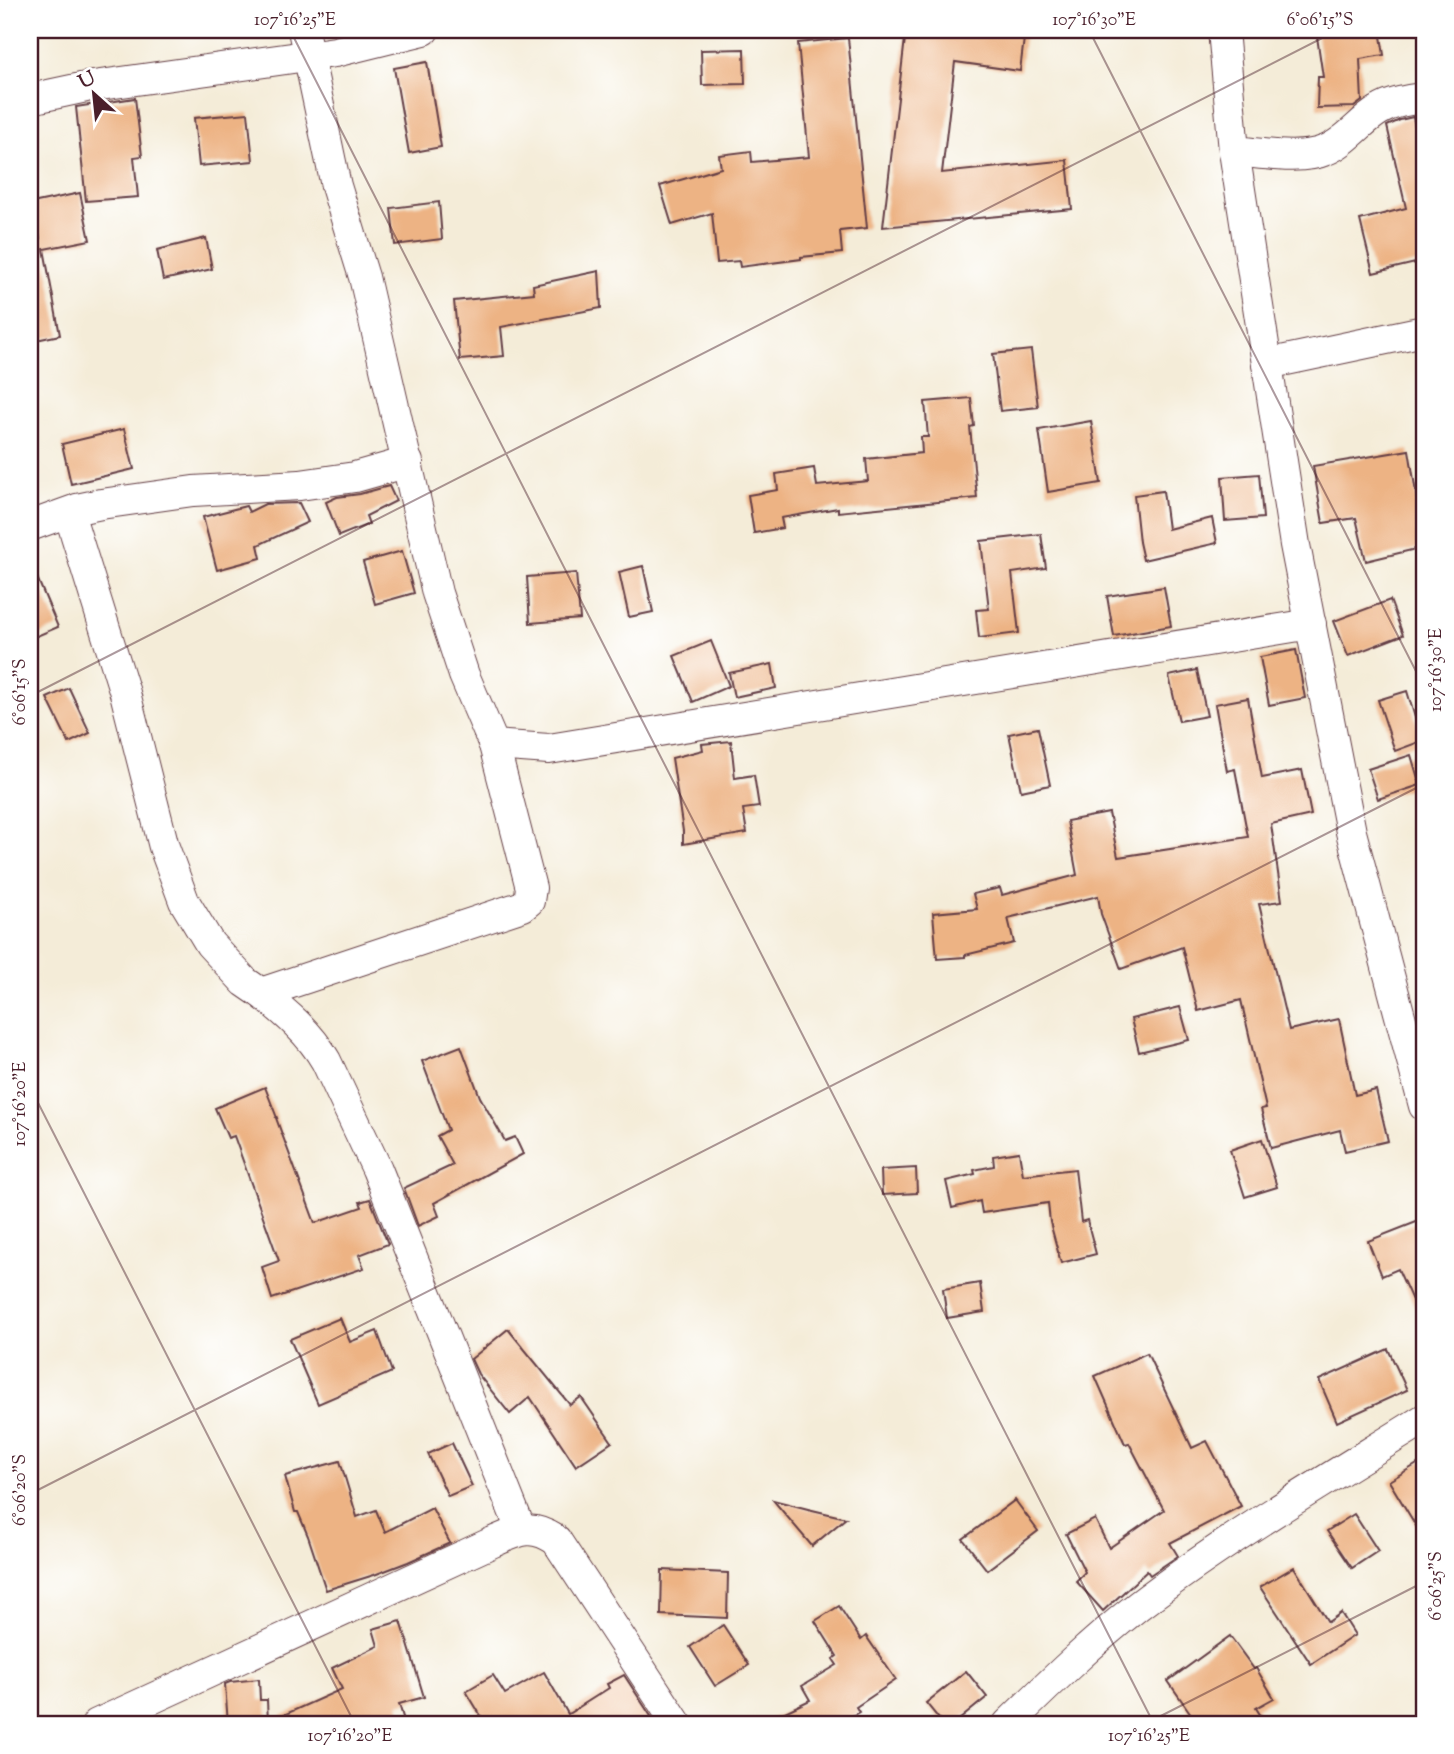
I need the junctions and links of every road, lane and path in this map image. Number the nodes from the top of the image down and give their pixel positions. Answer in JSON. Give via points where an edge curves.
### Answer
{"nodes":[{"id":1,"x":424,"y":30,"type":"edge"},
{"id":2,"x":1223,"y":30,"type":"edge"},
{"id":3,"x":306,"y":43,"type":"edge"},
{"id":4,"x":1424,"y":97,"type":"edge"},
{"id":5,"x":30,"y":99,"type":"edge"},
{"id":6,"x":1234,"y":151,"type":"junction"},
{"id":7,"x":1424,"y":331,"type":"edge"},
{"id":8,"x":1267,"y":364,"type":"junction"},
{"id":9,"x":408,"y":462,"type":"junction"},
{"id":10,"x":69,"y":513,"type":"junction"},
{"id":11,"x":30,"y":526,"type":"edge"},
{"id":12,"x":1311,"y":624,"type":"junction"},
{"id":13,"x":494,"y":745,"type":"junction"},
{"id":14,"x":261,"y":993,"type":"junction"},
{"id":15,"x":1424,"y":1106,"type":"edge"},
{"id":16,"x":1424,"y":1419,"type":"edge"},
{"id":17,"x":522,"y":1530,"type":"junction"},
{"id":18,"x":97,"y":1724,"type":"edge"},
{"id":19,"x":677,"y":1724,"type":"edge"},
{"id":20,"x":1010,"y":1724,"type":"edge"}],
"edges":[{"from":1,"to":3,"type":"street","via":[[335,52]]},
{"from":2,"to":6,"type":"street"},
{"from":3,"to":5,"type":"street"},
{"from":3,"to":9,"type":"street","via":[[335,187],[364,277]]},
{"from":4,"to":6,"type":"street","via":[[1387,106],[1326,150],[1298,155]]},
{"from":6,"to":8,"type":"street"},
{"from":7,"to":8,"type":"street"},
{"from":8,"to":12,"type":"street"},
{"from":9,"to":10,"type":"street","via":[[355,477],[193,491]]},
{"from":9,"to":13,"type":"street","via":[[438,593],[464,675]]},
{"from":10,"to":11,"type":"street"},
{"from":10,"to":14,"type":"street","via":[[125,693],[164,847],[184,901],[210,944]]},
{"from":12,"to":13,"type":"street","via":[[573,746]]},
{"from":12,"to":15,"type":"street","via":[[1351,832]]},
{"from":13,"to":14,"type":"street","via":[[531,888],[529,901]]},
{"from":14,"to":17,"type":"street","via":[[287,1014],[326,1061],[377,1169]]},
{"from":16,"to":20,"type":"street","via":[[1237,1537],[1138,1606],[1084,1651]]},
{"from":17,"to":18,"type":"street"},
{"from":17,"to":19,"type":"street","via":[[544,1532],[556,1540]]}]}
